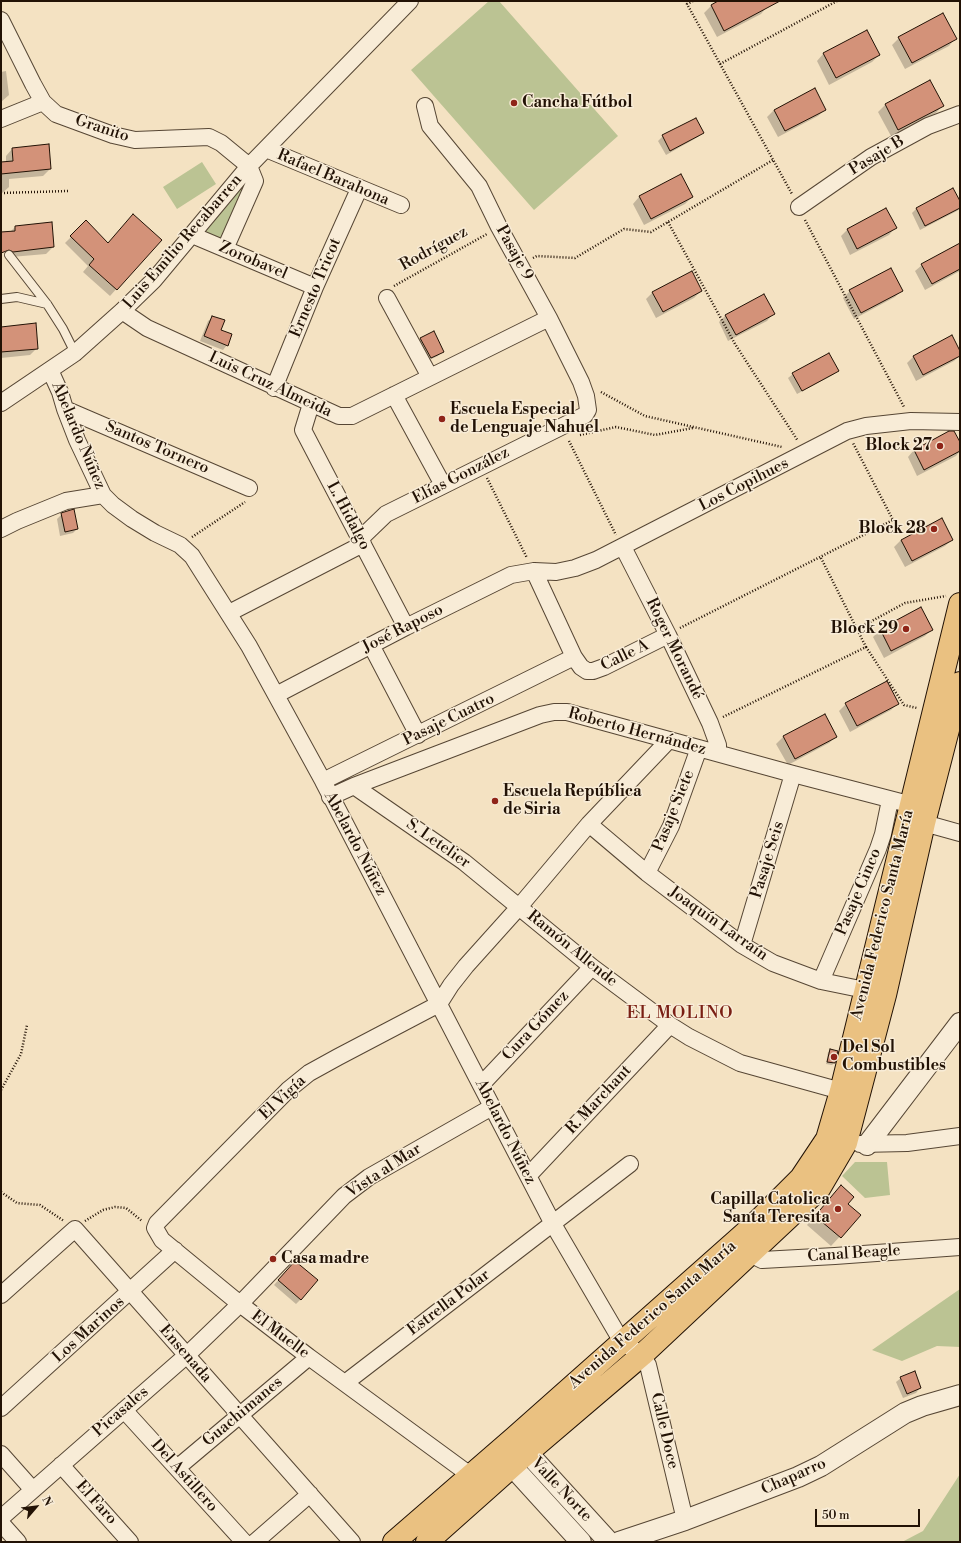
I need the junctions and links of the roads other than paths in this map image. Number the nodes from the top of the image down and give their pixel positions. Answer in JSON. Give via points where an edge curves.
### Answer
{"nodes":[{"id":1,"x":410,"y":1,"type":"edge"},
{"id":2,"x":1,"y":20,"type":"edge"},
{"id":3,"x":43,"y":102,"type":"junction"},
{"id":4,"x":425,"y":106,"type":"dead end"},
{"id":5,"x":960,"y":114,"type":"edge"},
{"id":6,"x":1,"y":119,"type":"edge"},
{"id":7,"x":266,"y":149,"type":"junction"},
{"id":8,"x":249,"y":166,"type":"junction"},
{"id":9,"x":359,"y":189,"type":"junction"},
{"id":10,"x":401,"y":205,"type":"dead end"},
{"id":11,"x":798,"y":207,"type":"dead end"},
{"id":12,"x":192,"y":235,"type":"junction"},
{"id":13,"x":225,"y":249,"type":"junction"},
{"id":14,"x":10,"y":255,"type":"dead end"},
{"id":15,"x":315,"y":288,"type":"junction"},
{"id":16,"x":1,"y":298,"type":"edge"},
{"id":17,"x":387,"y":298,"type":"road end"},
{"id":18,"x":47,"y":304,"type":"junction"},
{"id":19,"x":122,"y":311,"type":"junction"},
{"id":20,"x":549,"y":318,"type":"junction"},
{"id":21,"x":74,"y":353,"type":"junction"},
{"id":22,"x":50,"y":370,"type":"junction"},
{"id":23,"x":430,"y":377,"type":"junction"},
{"id":24,"x":274,"y":388,"type":"junction"},
{"id":25,"x":394,"y":395,"type":"junction"},
{"id":26,"x":1,"y":403,"type":"edge"},
{"id":27,"x":311,"y":404,"type":"junction"},
{"id":28,"x":65,"y":409,"type":"junction"},
{"id":29,"x":588,"y":410,"type":"joint"},
{"id":30,"x":960,"y":422,"type":"edge"},
{"id":31,"x":443,"y":485,"type":"junction"},
{"id":32,"x":249,"y":488,"type":"road end"},
{"id":33,"x":104,"y":495,"type":"junction"},
{"id":34,"x":1,"y":528,"type":"edge"},
{"id":35,"x":361,"y":541,"type":"junction"},
{"id":36,"x":623,"y":547,"type":"junction"},
{"id":37,"x":534,"y":571,"type":"junction"},
{"id":38,"x":956,"y":599,"type":"edge"},
{"id":39,"x":228,"y":614,"type":"junction"},
{"id":40,"x":406,"y":627,"type":"junction"},
{"id":41,"x":668,"y":635,"type":"junction"},
{"id":42,"x":371,"y":645,"type":"junction"},
{"id":43,"x":578,"y":662,"type":"junction"},
{"id":44,"x":960,"y":683,"type":"edge"},
{"id":45,"x":276,"y":695,"type":"junction"},
{"id":46,"x":418,"y":735,"type":"junction"},
{"id":47,"x":669,"y":740,"type":"junction"},
{"id":48,"x":699,"y":748,"type":"junction"},
{"id":49,"x":718,"y":753,"type":"junction"},
{"id":50,"x":793,"y":774,"type":"junction"},
{"id":51,"x":323,"y":781,"type":"junction"},
{"id":52,"x":354,"y":786,"type":"junction"},
{"id":53,"x":330,"y":797,"type":"junction"},
{"id":54,"x":913,"y":809,"type":"junction"},
{"id":55,"x":589,"y":824,"type":"junction"},
{"id":56,"x":960,"y":833,"type":"edge"},
{"id":57,"x":647,"y":873,"type":"junction"},
{"id":58,"x":519,"y":907,"type":"junction"},
{"id":59,"x":742,"y":945,"type":"junction"},
{"id":60,"x":592,"y":967,"type":"junction"},
{"id":61,"x":821,"y":981,"type":"junction"},
{"id":62,"x":865,"y":990,"type":"junction"},
{"id":63,"x":439,"y":1004,"type":"junction"},
{"id":64,"x":960,"y":1023,"type":"edge"},
{"id":65,"x":670,"y":1025,"type":"junction"},
{"id":66,"x":481,"y":1085,"type":"junction"},
{"id":67,"x":841,"y":1091,"type":"junction"},
{"id":68,"x":492,"y":1107,"type":"junction"},
{"id":69,"x":960,"y":1136,"type":"edge"},
{"id":70,"x":847,"y":1142,"type":"junction"},
{"id":71,"x":630,"y":1164,"type":"dead end"},
{"id":72,"x":528,"y":1176,"type":"junction"},
{"id":73,"x":553,"y":1224,"type":"junction"},
{"id":74,"x":155,"y":1228,"type":"joint"},
{"id":75,"x":960,"y":1247,"type":"edge"},
{"id":76,"x":175,"y":1250,"type":"junction"},
{"id":77,"x":750,"y":1254,"type":"junction"},
{"id":78,"x":131,"y":1292,"type":"junction"},
{"id":79,"x":1,"y":1295,"type":"edge"},
{"id":80,"x":240,"y":1304,"type":"junction"},
{"id":81,"x":632,"y":1348,"type":"junction"},
{"id":82,"x":187,"y":1355,"type":"junction"},
{"id":83,"x":308,"y":1357,"type":"junction"},
{"id":84,"x":345,"y":1383,"type":"junction"},
{"id":85,"x":960,"y":1395,"type":"edge"},
{"id":86,"x":1,"y":1408,"type":"edge"},
{"id":87,"x":124,"y":1410,"type":"junction"},
{"id":88,"x":240,"y":1415,"type":"junction"},
{"id":89,"x":513,"y":1452,"type":"junction"},
{"id":90,"x":1,"y":1454,"type":"edge"},
{"id":91,"x":61,"y":1465,"type":"junction"},
{"id":92,"x":177,"y":1468,"type":"junction"},
{"id":93,"x":477,"y":1483,"type":"junction"},
{"id":94,"x":33,"y":1490,"type":"junction"},
{"id":95,"x":310,"y":1494,"type":"junction"},
{"id":96,"x":1,"y":1518,"type":"edge"},
{"id":97,"x":685,"y":1520,"type":"junction"},
{"id":98,"x":1,"y":1522,"type":"edge"},
{"id":99,"x":18,"y":1542,"type":"edge"},
{"id":100,"x":130,"y":1542,"type":"edge"},
{"id":101,"x":244,"y":1542,"type":"edge"},
{"id":102,"x":255,"y":1542,"type":"edge"},
{"id":103,"x":352,"y":1542,"type":"edge"},
{"id":104,"x":394,"y":1542,"type":"edge"},
{"id":105,"x":427,"y":1542,"type":"edge"},
{"id":106,"x":582,"y":1542,"type":"edge"},
{"id":107,"x":609,"y":1542,"type":"edge"},
{"id":108,"x":620,"y":1542,"type":"edge"}],
"edges":[{"from":1,"to":7,"type":"street","name":"Luis Emilio Recabarren"},
{"from":2,"to":3,"type":"street","name":"Granito"},
{"from":3,"to":6,"type":"street"},
{"from":3,"to":8,"type":"street","name":"Granito","via":[[56,114],[113,135],[135,140],[209,137],[221,143]]},
{"from":4,"to":20,"type":"street","name":"Pasaje 9","via":[[430,126],[479,186]]},
{"from":5,"to":11,"type":"street","name":"Pasaje B","via":[[928,126],[871,157]]},
{"from":7,"to":8,"type":"street","name":"Luis Emilio Recabarren"},
{"from":7,"to":9,"type":"street","name":"Rafael Barahona"},
{"from":8,"to":12,"type":"street","name":"Luis Emilio Recabarren"},
{"from":8,"to":13,"type":"street","name":"Luis Emilio Recabarren","via":[[255,181]]},
{"from":9,"to":10,"type":"street","name":"Rafael Barahona"},
{"from":9,"to":15,"type":"street","name":"Ernesto Tricot"},
{"from":12,"to":13,"type":"street","name":"Zorobavel"},
{"from":12,"to":19,"type":"street","name":"Luis Emilio Recabarren","via":[[154,280]]},
{"from":13,"to":15,"type":"street","name":"Zorobavel"},
{"from":14,"to":18,"type":"lane"},
{"from":15,"to":24,"type":"street","name":"Ernesto Tricot"},
{"from":16,"to":18,"type":"lane","via":[[17,297]]},
{"from":17,"to":23,"type":"street"},
{"from":18,"to":21,"type":"lane"},
{"from":19,"to":21,"type":"street","name":"Luis Emilio Recabarren"},
{"from":19,"to":24,"type":"street","name":"Luis Cruz Almeida","via":[[146,328]]},
{"from":20,"to":23,"type":"street","name":"Luis Cruz Almeida"},
{"from":20,"to":29,"type":"street","name":"Pasaje 9","via":[[581,382]]},
{"from":21,"to":22,"type":"street","name":"Luis Emilio Recabarren"},
{"from":22,"to":26,"type":"street","name":"Luis Emilio Recabarren"},
{"from":22,"to":28,"type":"street","name":"Abelardo Núñez"},
{"from":23,"to":25,"type":"street","name":"Luis Cruz Almeida"},
{"from":24,"to":27,"type":"street","name":"Luis Cruz Almeida"},
{"from":25,"to":27,"type":"street","name":"Luis Cruz Almeida","via":[[352,416],[339,416]]},
{"from":25,"to":31,"type":"street"},
{"from":27,"to":35,"type":"street","name":"L. Hidalgo","via":[[303,430]]},
{"from":28,"to":32,"type":"street","name":"Santos Tornero"},
{"from":28,"to":33,"type":"street","name":"Abelardo Núñez"},
{"from":29,"to":31,"type":"street","name":"Elías González","via":[[585,415]]},
{"from":30,"to":36,"type":"street","name":"Los Copihues","via":[[911,421],[866,426],[847,431]]},
{"from":31,"to":35,"type":"street","name":"Elías González","via":[[386,514]]},
{"from":33,"to":34,"type":"street","via":[[66,501]]},
{"from":33,"to":39,"type":"street","name":"Abelardo Núñez","via":[[132,519],[180,545],[192,556]]},
{"from":35,"to":39,"type":"street","name":"Elías González"},
{"from":35,"to":40,"type":"street","name":"L. Hidalgo"},
{"from":36,"to":37,"type":"street","name":"Los Copihues","via":[[575,568],[556,572]]},
{"from":36,"to":41,"type":"street","name":"Roger Morandé"},
{"from":37,"to":40,"type":"street","name":"José Raposo","via":[[511,575]]},
{"from":37,"to":43,"type":"street"},
{"from":38,"to":54,"type":"main road","name":"Avenida Federico Santa María"},
{"from":39,"to":45,"type":"street","name":"Abelardo Núñez"},
{"from":40,"to":42,"type":"street","name":"José Raposo"},
{"from":41,"to":43,"type":"street","name":"Calle A","via":[[593,671],[587,671]]},
{"from":41,"to":49,"type":"street","name":"Roger Morandé","via":[[710,723],[718,745]]},
{"from":42,"to":45,"type":"street","name":"José Raposo"},
{"from":42,"to":46,"type":"street"},
{"from":43,"to":46,"type":"street","name":"Pasaje Cuatro"},
{"from":44,"to":54,"type":"main road","name":"Avenida Federico Santa María"},
{"from":45,"to":51,"type":"street","name":"Abelardo Núñez"},
{"from":46,"to":51,"type":"street","name":"Pasaje Cuatro"},
{"from":47,"to":48,"type":"street","name":"Roberto Hernández"},
{"from":47,"to":52,"type":"street","name":"Roberto Hernández","via":[[580,715],[554,712],[540,715]]},
{"from":47,"to":55,"type":"street"},
{"from":48,"to":49,"type":"street","name":"Roberto Hernández"},
{"from":48,"to":57,"type":"street","name":"Pasaje Siete","via":[[671,826]]},
{"from":49,"to":50,"type":"street","name":"Roberto Hernández"},
{"from":50,"to":54,"type":"street","name":"Roberto Hernández"},
{"from":50,"to":59,"type":"street","name":"Pasaje Seis"},
{"from":51,"to":53,"type":"street","name":"Abelardo Núñez"},
{"from":52,"to":53,"type":"street","name":"Roberto Hernández"},
{"from":52,"to":58,"type":"street","name":"S. Letelier","via":[[464,862]]},
{"from":53,"to":63,"type":"street","name":"Abelardo Núñez"},
{"from":54,"to":56,"type":"street","name":"Roberto Hernández"},
{"from":54,"to":61,"type":"street","name":"Pasaje Cinco","via":[[883,834]]},
{"from":54,"to":62,"type":"main road","name":"Avenida Federico Santa María"},
{"from":54,"to":70,"type":"main road","name":"Avenida Federico Santa María","via":[[886,995]]},
{"from":55,"to":57,"type":"street","name":"Joaquín Larraín"},
{"from":55,"to":58,"type":"street"},
{"from":57,"to":59,"type":"street","name":"Joaquín Larraín"},
{"from":58,"to":60,"type":"street","name":"Ramón Allende"},
{"from":58,"to":63,"type":"street","via":[[466,966]]},
{"from":59,"to":61,"type":"street","name":"Joaquín Larraín","via":[[773,963]]},
{"from":60,"to":65,"type":"street","name":"Ramón Allende"},
{"from":60,"to":66,"type":"street","name":"Cura Gómez"},
{"from":61,"to":62,"type":"street","name":"Joaquín Larraín"},
{"from":62,"to":67,"type":"main road","name":"Avenida Federico Santa María"},
{"from":63,"to":66,"type":"street","name":"Abelardo Núñez"},
{"from":63,"to":74,"type":"street","name":"El Vigía","via":[[309,1073],[288,1090],[157,1223]]},
{"from":64,"to":70,"type":"street"},
{"from":65,"to":67,"type":"street","name":"Ramón Allende","via":[[724,1057]]},
{"from":65,"to":72,"type":"street","name":"R. Marchant"},
{"from":66,"to":68,"type":"street","name":"Abelardo Núñez"},
{"from":67,"to":70,"type":"main road","name":"Avenida Federico Santa María"},
{"from":68,"to":72,"type":"street","name":"Abelardo Núñez"},
{"from":68,"to":80,"type":"street","name":"Vista al Mar","via":[[369,1177],[344,1196]]},
{"from":69,"to":70,"type":"street","via":[[907,1143]]},
{"from":70,"to":77,"type":"main road","name":"Avenida Federico Santa María","via":[[819,1189]]},
{"from":70,"to":81,"type":"main road","name":"Avenida Federico Santa María","via":[[801,1178]]},
{"from":71,"to":73,"type":"street","name":"Estrella Polar"},
{"from":72,"to":73,"type":"street","name":"Abelardo Núñez"},
{"from":73,"to":81,"type":"street","name":"Abelardo Núñez"},
{"from":73,"to":84,"type":"street","name":"Estrella Polar"},
{"from":74,"to":76,"type":"street","name":"El Muelle","via":[[162,1240]]},
{"from":75,"to":77,"type":"street","name":"Canal Beagle","via":[[762,1260]]},
{"from":76,"to":78,"type":"street","name":"Los Marinos"},
{"from":76,"to":80,"type":"street","name":"El Muelle"},
{"from":77,"to":81,"type":"main road","name":"Avenida Federico Santa María"},
{"from":78,"to":79,"type":"street","name":"Ensenada","via":[[75,1229]]},
{"from":78,"to":82,"type":"street","name":"Ensenada"},
{"from":78,"to":86,"type":"street","name":"Los Marinos"},
{"from":80,"to":82,"type":"street","name":"Picasales"},
{"from":80,"to":83,"type":"street","name":"El Muelle"},
{"from":81,"to":89,"type":"main road","name":"Avenida Federico Santa María"},
{"from":81,"to":97,"type":"street","name":"Calle Doce","via":[[650,1368]]},
{"from":82,"to":87,"type":"street","name":"Picasales"},
{"from":82,"to":88,"type":"street","name":"Ensenada"},
{"from":83,"to":84,"type":"street","name":"El Muelle"},
{"from":83,"to":88,"type":"street","name":"Guachimanes"},
{"from":84,"to":93,"type":"street","name":"El Muelle"},
{"from":85,"to":97,"type":"street","name":"Chaparro","via":[[922,1406],[905,1414],[821,1466],[752,1496]]},
{"from":87,"to":91,"type":"street","name":"Picasales"},
{"from":87,"to":92,"type":"street","name":"Del Astillero"},
{"from":88,"to":92,"type":"street","name":"Guachimanes"},
{"from":88,"to":95,"type":"street","name":"Ensenada"},
{"from":89,"to":93,"type":"main road","name":"Avenida Federico Santa María"},
{"from":89,"to":106,"type":"street","name":"Valle Norte"},
{"from":89,"to":107,"type":"street","name":"Valle Norte"},
{"from":90,"to":94,"type":"street"},
{"from":91,"to":94,"type":"street","name":"Picasales"},
{"from":91,"to":100,"type":"street","name":"El Faro"},
{"from":92,"to":101,"type":"street","name":"Del Astillero"},
{"from":93,"to":104,"type":"main road","name":"Avenida Federico Santa María"},
{"from":93,"to":105,"type":"main road","name":"Avenida Federico Santa María"},
{"from":94,"to":96,"type":"street","name":"Picasales"},
{"from":95,"to":102,"type":"street"},
{"from":95,"to":103,"type":"street","name":"Ensenada"},
{"from":97,"to":108,"type":"street","name":"Chaparro"},
{"from":98,"to":99,"type":"street"}]}
